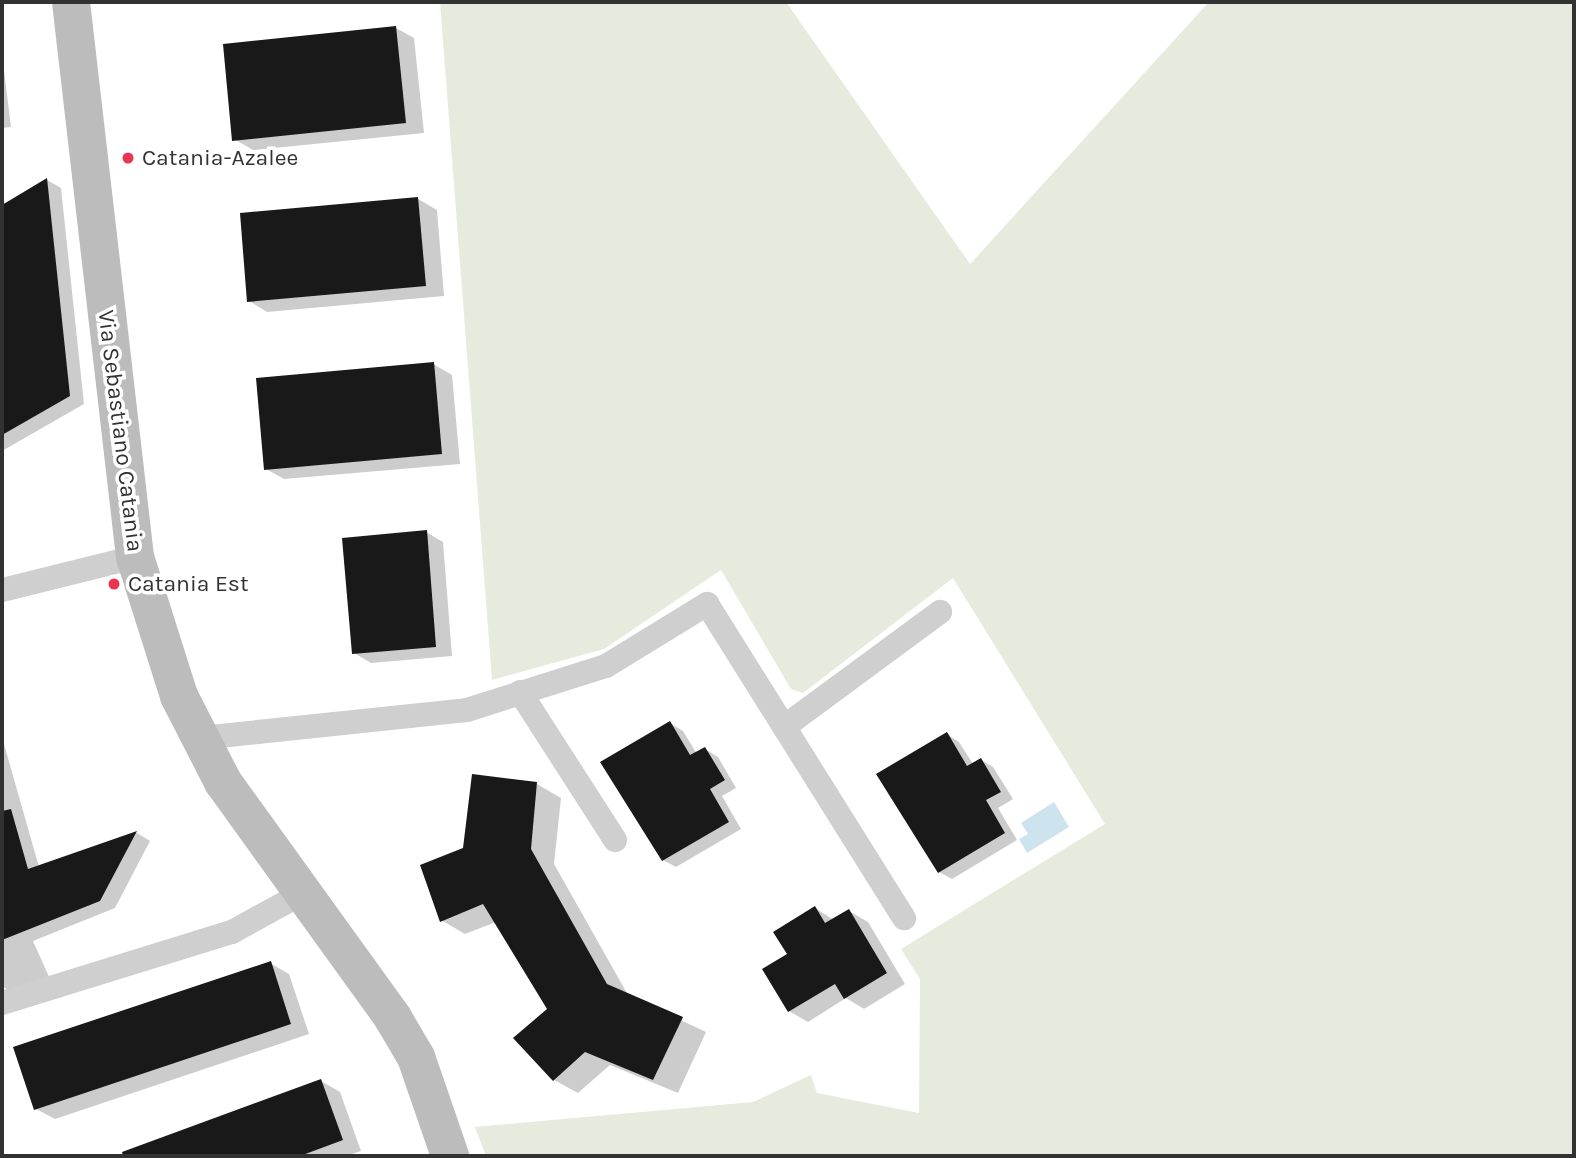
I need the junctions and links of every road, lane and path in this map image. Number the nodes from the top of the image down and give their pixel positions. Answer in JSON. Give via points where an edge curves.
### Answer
{"nodes":[{"id":1,"x":71,"y":2,"type":"edge"},
{"id":2,"x":135,"y":557,"type":"junction"},
{"id":3,"x":2,"y":590,"type":"edge"},
{"id":4,"x":940,"y":612,"type":"dead end"},
{"id":5,"x":520,"y":692,"type":"junction"},
{"id":6,"x":784,"y":727,"type":"junction"},
{"id":7,"x":201,"y":738,"type":"junction"},
{"id":8,"x":615,"y":840,"type":"dead end"},
{"id":9,"x":303,"y":893,"type":"junction"},
{"id":10,"x":904,"y":918,"type":"dead end"},
{"id":11,"x":2,"y":1003,"type":"edge"},
{"id":12,"x":450,"y":1156,"type":"edge"}],
"edges":[{"from":1,"to":2,"type":"main road","name":"Via Sebastiano Catania"},
{"from":2,"to":3,"type":"lane"},
{"from":2,"to":7,"type":"main road","name":"Via Sebastiano Catania","via":[[180,696]]},
{"from":4,"to":6,"type":"lane"},
{"from":5,"to":6,"type":"lane","via":[[606,666],[707,604]]},
{"from":5,"to":7,"type":"lane","via":[[467,710]]},
{"from":5,"to":8,"type":"lane"},
{"from":6,"to":10,"type":"lane"},
{"from":7,"to":9,"type":"main road","name":"Via Sebastiano Catania","via":[[223,782]]},
{"from":9,"to":11,"type":"lane","via":[[232,932]]},
{"from":9,"to":12,"type":"main road","name":"Via Sebastiano Catania","via":[[393,1018],[416,1058]]}]}
